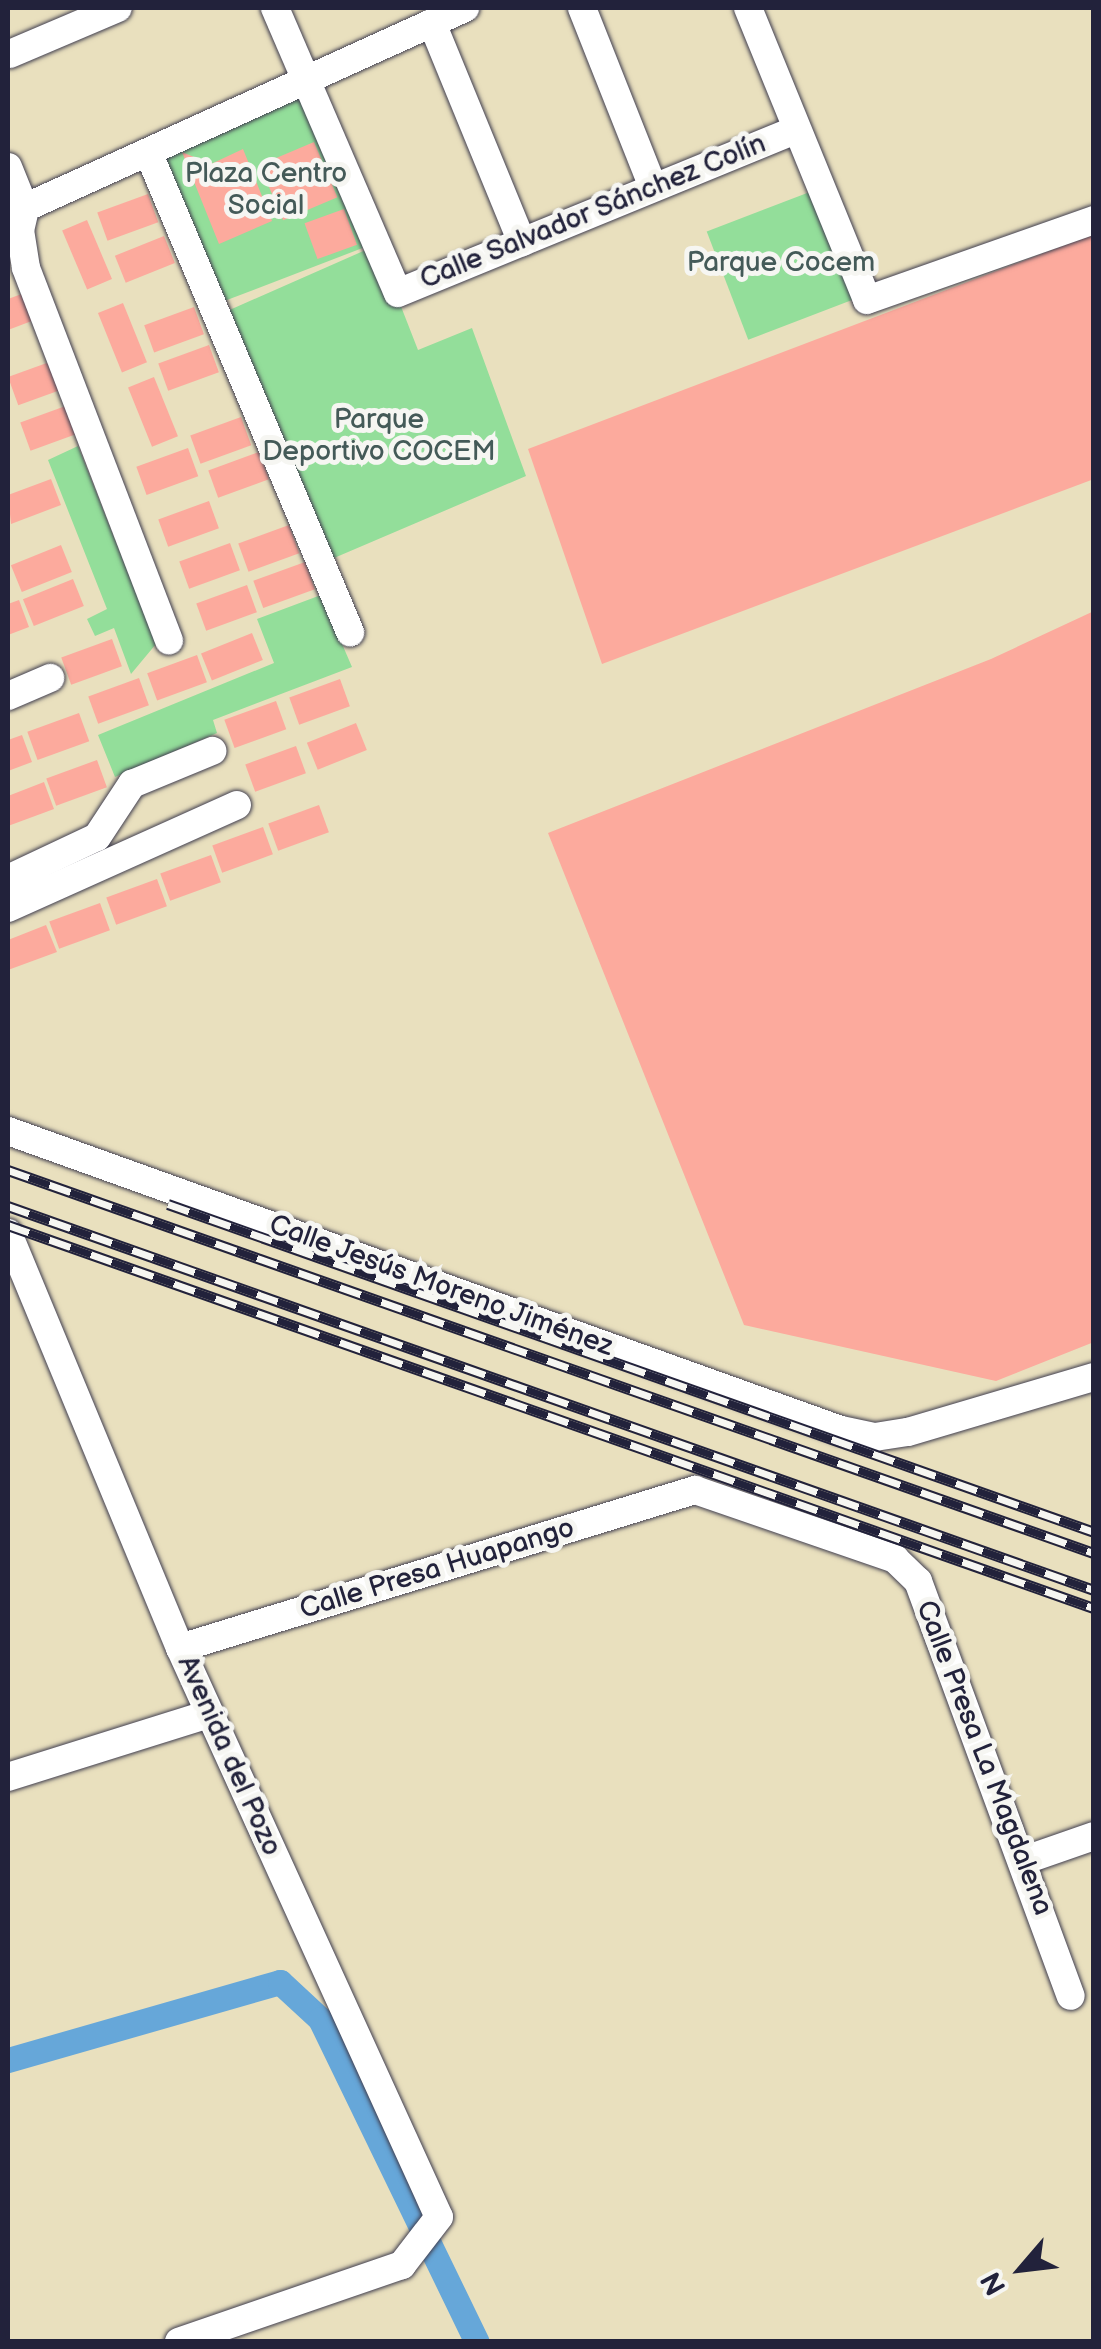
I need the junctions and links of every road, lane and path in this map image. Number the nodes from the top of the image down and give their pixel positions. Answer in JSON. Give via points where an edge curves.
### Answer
{"nodes":[{"id":1,"x":118,"y":8,"type":"edge"},
{"id":2,"x":276,"y":8,"type":"edge"},
{"id":3,"x":465,"y":8,"type":"edge"},
{"id":4,"x":582,"y":8,"type":"edge"},
{"id":5,"x":748,"y":8,"type":"edge"},
{"id":6,"x":432,"y":23,"type":"junction"},
{"id":7,"x":10,"y":54,"type":"dead end"},
{"id":8,"x":306,"y":81,"type":"junction"},
{"id":9,"x":797,"y":128,"type":"junction"},
{"id":10,"x":149,"y":154,"type":"junction"},
{"id":11,"x":8,"y":167,"type":"edge"},
{"id":12,"x":653,"y":187,"type":"junction"},
{"id":13,"x":16,"y":212,"type":"edge"},
{"id":14,"x":1094,"y":220,"type":"edge"},
{"id":15,"x":522,"y":242,"type":"junction"},
{"id":16,"x":350,"y":632,"type":"dead end"},
{"id":17,"x":169,"y":641,"type":"dead end"},
{"id":18,"x":50,"y":678,"type":"dead end"},
{"id":19,"x":8,"y":696,"type":"edge"},
{"id":20,"x":212,"y":750,"type":"dead end"},
{"id":21,"x":236,"y":805,"type":"dead end"},
{"id":22,"x":8,"y":879,"type":"edge"},
{"id":23,"x":8,"y":908,"type":"edge"},
{"id":24,"x":8,"y":1131,"type":"edge"},
{"id":25,"x":8,"y":1233,"type":"edge"},
{"id":26,"x":1094,"y":1378,"type":"edge"},
{"id":27,"x":695,"y":1490,"type":"joint"},
{"id":28,"x":180,"y":1648,"type":"junction"},
{"id":29,"x":209,"y":1714,"type":"junction"},
{"id":30,"x":8,"y":1777,"type":"edge"},
{"id":31,"x":1094,"y":1836,"type":"edge"},
{"id":32,"x":1024,"y":1860,"type":"junction"},
{"id":33,"x":1071,"y":1996,"type":"dead end"},
{"id":34,"x":179,"y":2342,"type":"edge"}],
"edges":[{"from":1,"to":7,"type":"street"},
{"from":2,"to":8,"type":"street","name":"Calle Salvador Sánchez Colín"},
{"from":3,"to":6,"type":"street"},
{"from":4,"to":12,"type":"street"},
{"from":5,"to":9,"type":"street"},
{"from":6,"to":8,"type":"street"},
{"from":6,"to":15,"type":"street"},
{"from":8,"to":10,"type":"street"},
{"from":8,"to":15,"type":"street","name":"Calle Salvador Sánchez Colín","via":[[398,292]]},
{"from":9,"to":12,"type":"street","name":"Calle Salvador Sánchez Colín"},
{"from":9,"to":14,"type":"street","via":[[866,300]]},
{"from":10,"to":13,"type":"street"},
{"from":10,"to":16,"type":"street"},
{"from":11,"to":13,"type":"street"},
{"from":12,"to":15,"type":"street","name":"Calle Salvador Sánchez Colín"},
{"from":13,"to":17,"type":"street","via":[[26,268]]},
{"from":18,"to":19,"type":"street"},
{"from":20,"to":22,"type":"street","via":[[132,784],[97,837]]},
{"from":21,"to":23,"type":"street"},
{"from":24,"to":26,"type":"street","name":"Calle Jesús Moreno Jiménez","via":[[875,1437]]},
{"from":25,"to":28,"type":"street","name":"Avenida del Pozo"},
{"from":27,"to":28,"type":"street","name":"Calle Presa Huapango"},
{"from":27,"to":32,"type":"street","name":"Calle Presa La Magdalena","via":[[909,1568]]},
{"from":28,"to":29,"type":"street","name":"Avenida del Pozo"},
{"from":29,"to":30,"type":"street"},
{"from":29,"to":34,"type":"street","name":"Avenida del Pozo","via":[[439,2217],[406,2260]]},
{"from":31,"to":32,"type":"street"},
{"from":32,"to":33,"type":"street","name":"Calle Presa La Magdalena"}]}
